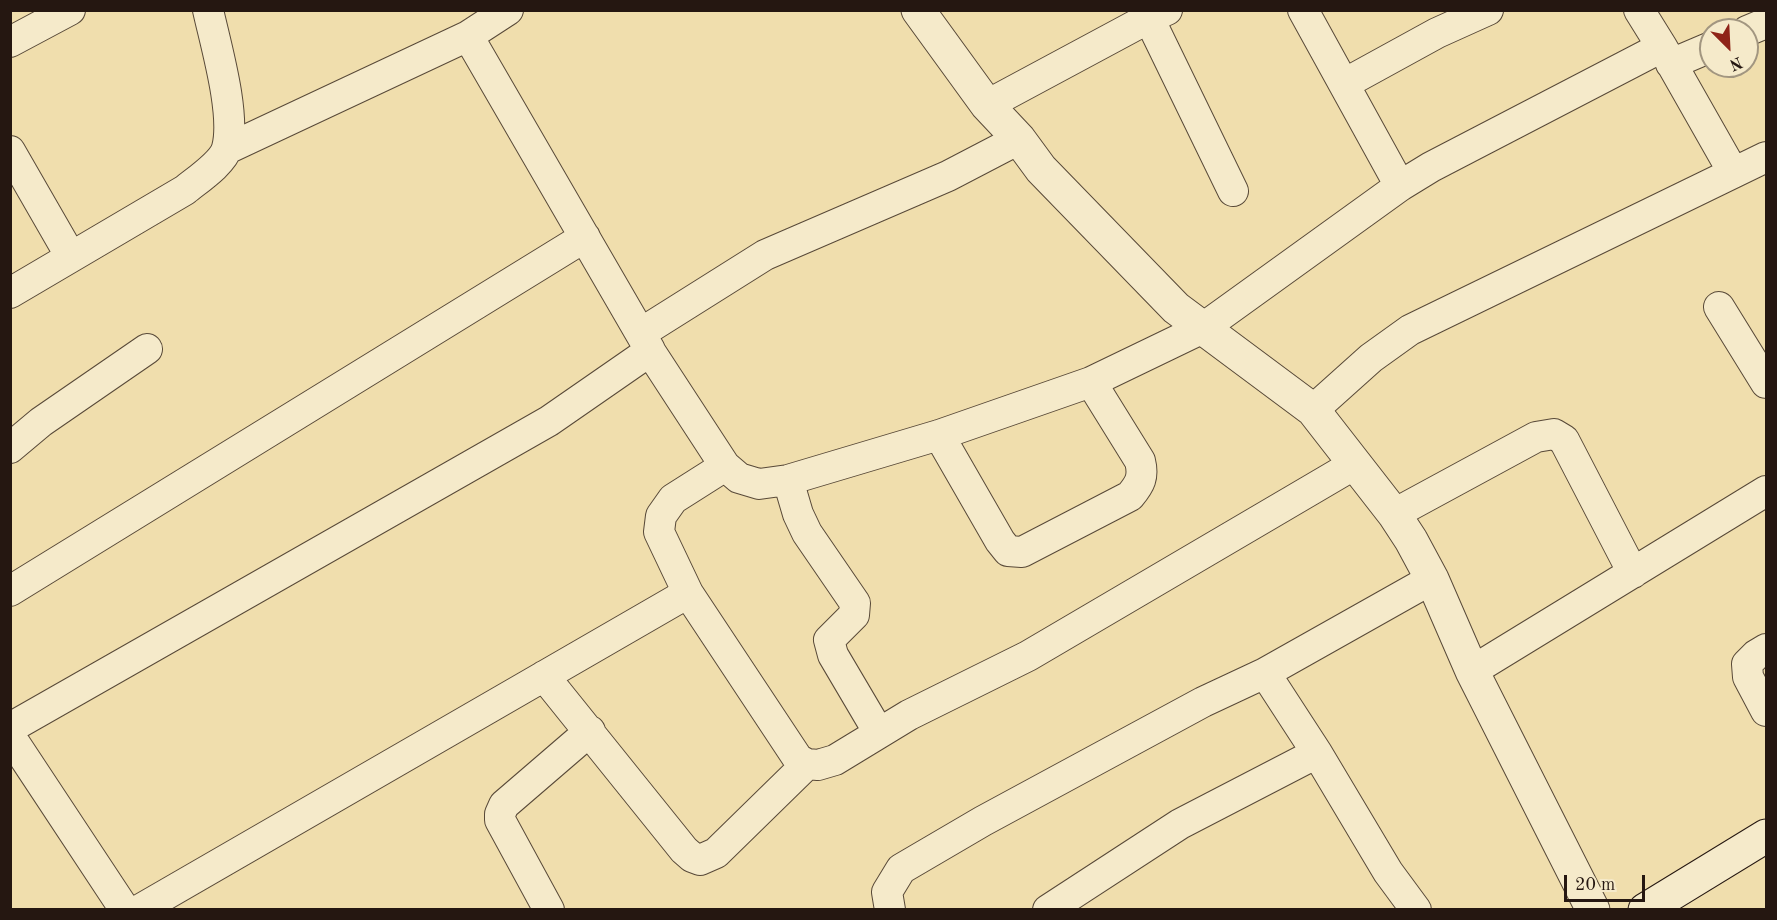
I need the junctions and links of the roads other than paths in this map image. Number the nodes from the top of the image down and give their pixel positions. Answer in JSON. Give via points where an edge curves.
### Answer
{"nodes":[{"id":1,"x":70,"y":10,"type":"edge"},
{"id":2,"x":208,"y":10,"type":"edge"},
{"id":3,"x":918,"y":10,"type":"edge"},
{"id":4,"x":1303,"y":10,"type":"edge"},
{"id":5,"x":1488,"y":10,"type":"edge"},
{"id":6,"x":1639,"y":10,"type":"edge"},
{"id":7,"x":505,"y":11,"type":"edge"},
{"id":8,"x":1153,"y":13,"type":"edge"},
{"id":9,"x":468,"y":36,"type":"junction"},
{"id":10,"x":10,"y":42,"type":"edge"},
{"id":11,"x":1699,"y":49,"type":"edge"},
{"id":12,"x":1667,"y":56,"type":"junction"},
{"id":13,"x":1344,"y":84,"type":"junction"},
{"id":14,"x":987,"y":105,"type":"junction"},
{"id":15,"x":1019,"y":139,"type":"junction"},
{"id":16,"x":227,"y":149,"type":"junction"},
{"id":17,"x":10,"y":151,"type":"edge"},
{"id":18,"x":1767,"y":157,"type":"edge"},
{"id":19,"x":1733,"y":172,"type":"junction"},
{"id":20,"x":1401,"y":186,"type":"junction"},
{"id":21,"x":1233,"y":191,"type":"dead end"},
{"id":22,"x":585,"y":237,"type":"junction"},
{"id":23,"x":71,"y":258,"type":"junction"},
{"id":24,"x":10,"y":293,"type":"edge"},
{"id":25,"x":1719,"y":307,"type":"dead end"},
{"id":26,"x":1203,"y":328,"type":"junction"},
{"id":27,"x":646,"y":342,"type":"junction"},
{"id":28,"x":147,"y":349,"type":"dead end"},
{"id":29,"x":1091,"y":382,"type":"junction"},
{"id":30,"x":1767,"y":383,"type":"edge"},
{"id":31,"x":1313,"y":410,"type":"junction"},
{"id":32,"x":939,"y":435,"type":"junction"},
{"id":33,"x":10,"y":448,"type":"edge"},
{"id":34,"x":1355,"y":464,"type":"junction"},
{"id":35,"x":725,"y":466,"type":"junction"},
{"id":36,"x":788,"y":480,"type":"junction"},
{"id":37,"x":1767,"y":491,"type":"edge"},
{"id":38,"x":1394,"y":514,"type":"junction"},
{"id":39,"x":1633,"y":573,"type":"junction"},
{"id":40,"x":1432,"y":579,"type":"junction"},
{"id":41,"x":10,"y":591,"type":"edge"},
{"id":42,"x":688,"y":593,"type":"junction"},
{"id":43,"x":1767,"y":649,"type":"edge"},
{"id":44,"x":1472,"y":671,"type":"junction"},
{"id":45,"x":1265,"y":673,"type":"junction"},
{"id":46,"x":544,"y":676,"type":"junction"},
{"id":47,"x":1767,"y":711,"type":"edge"},
{"id":48,"x":10,"y":728,"type":"edge"},
{"id":49,"x":590,"y":731,"type":"junction"},
{"id":50,"x":879,"y":733,"type":"junction"},
{"id":51,"x":10,"y":736,"type":"edge"},
{"id":52,"x":1317,"y":753,"type":"junction"},
{"id":53,"x":807,"y":764,"type":"junction"},
{"id":54,"x":1767,"y":836,"type":"edge"},
{"id":55,"x":125,"y":909,"type":"edge"},
{"id":56,"x":139,"y":909,"type":"edge"},
{"id":57,"x":549,"y":909,"type":"edge"},
{"id":58,"x":890,"y":909,"type":"edge"},
{"id":59,"x":1048,"y":909,"type":"edge"},
{"id":60,"x":1416,"y":909,"type":"edge"},
{"id":61,"x":1593,"y":909,"type":"edge"},
{"id":62,"x":1645,"y":909,"type":"edge"}],
"edges":[{"from":1,"to":10,"type":"street"},
{"from":2,"to":16,"type":"street","via":[[229,118]]},
{"from":3,"to":14,"type":"street"},
{"from":4,"to":13,"type":"street"},
{"from":5,"to":13,"type":"street"},
{"from":6,"to":12,"type":"street"},
{"from":7,"to":9,"type":"street"},
{"from":8,"to":14,"type":"street"},
{"from":8,"to":21,"type":"street"},
{"from":9,"to":16,"type":"street"},
{"from":9,"to":22,"type":"street"},
{"from":11,"to":12,"type":"street"},
{"from":12,"to":19,"type":"street"},
{"from":12,"to":20,"type":"street","via":[[1431,167]]},
{"from":13,"to":20,"type":"street"},
{"from":14,"to":15,"type":"street"},
{"from":15,"to":26,"type":"street","via":[[1041,169],[1176,308]]},
{"from":15,"to":27,"type":"street","via":[[948,176],[765,255]]},
{"from":16,"to":23,"type":"street","via":[[211,169],[185,190]]},
{"from":17,"to":23,"type":"street"},
{"from":18,"to":19,"type":"street"},
{"from":19,"to":31,"type":"street","via":[[1410,330],[1371,358]]},
{"from":20,"to":26,"type":"street"},
{"from":22,"to":27,"type":"street"},
{"from":22,"to":41,"type":"street"},
{"from":23,"to":24,"type":"street"},
{"from":25,"to":30,"type":"street"},
{"from":26,"to":29,"type":"street"},
{"from":26,"to":31,"type":"street"},
{"from":27,"to":35,"type":"street"},
{"from":27,"to":48,"type":"street","via":[[549,421]]},
{"from":28,"to":33,"type":"street"},
{"from":29,"to":32,"type":"street"},
{"from":29,"to":32,"type":"street","via":[[1140,461],[1140,484],[1130,496],[1022,552],[1008,552],[1000,541]]},
{"from":31,"to":34,"type":"street"},
{"from":32,"to":36,"type":"street"},
{"from":34,"to":38,"type":"street"},
{"from":34,"to":50,"type":"street","via":[[1028,656]]},
{"from":35,"to":36,"type":"street","via":[[739,478],[759,484]]},
{"from":35,"to":42,"type":"street","via":[[674,499],[661,516],[659,532]]},
{"from":36,"to":50,"type":"street","via":[[807,533],[855,603],[854,615],[829,640],[833,655]]},
{"from":37,"to":39,"type":"street"},
{"from":38,"to":39,"type":"street","via":[[1536,437],[1554,434],[1564,440]]},
{"from":38,"to":40,"type":"street"},
{"from":39,"to":44,"type":"street"},
{"from":40,"to":44,"type":"street"},
{"from":40,"to":45,"type":"street"},
{"from":42,"to":46,"type":"street"},
{"from":42,"to":53,"type":"street","via":[[798,759]]},
{"from":43,"to":47,"type":"street","via":[[1747,664],[1748,677]]},
{"from":44,"to":61,"type":"street"},
{"from":45,"to":52,"type":"street"},
{"from":45,"to":58,"type":"street","via":[[1119,747],[901,869],[887,892]]},
{"from":46,"to":49,"type":"street"},
{"from":46,"to":56,"type":"street"},
{"from":49,"to":53,"type":"street","via":[[684,850],[700,860],[716,853]]},
{"from":49,"to":57,"type":"street","via":[[504,805],[500,814]]},
{"from":50,"to":53,"type":"street","via":[[835,760]]},
{"from":51,"to":55,"type":"street"},
{"from":52,"to":59,"type":"street","via":[[1180,824]]},
{"from":52,"to":60,"type":"street","via":[[1388,872]]},
{"from":54,"to":62,"type":"street"}]}
